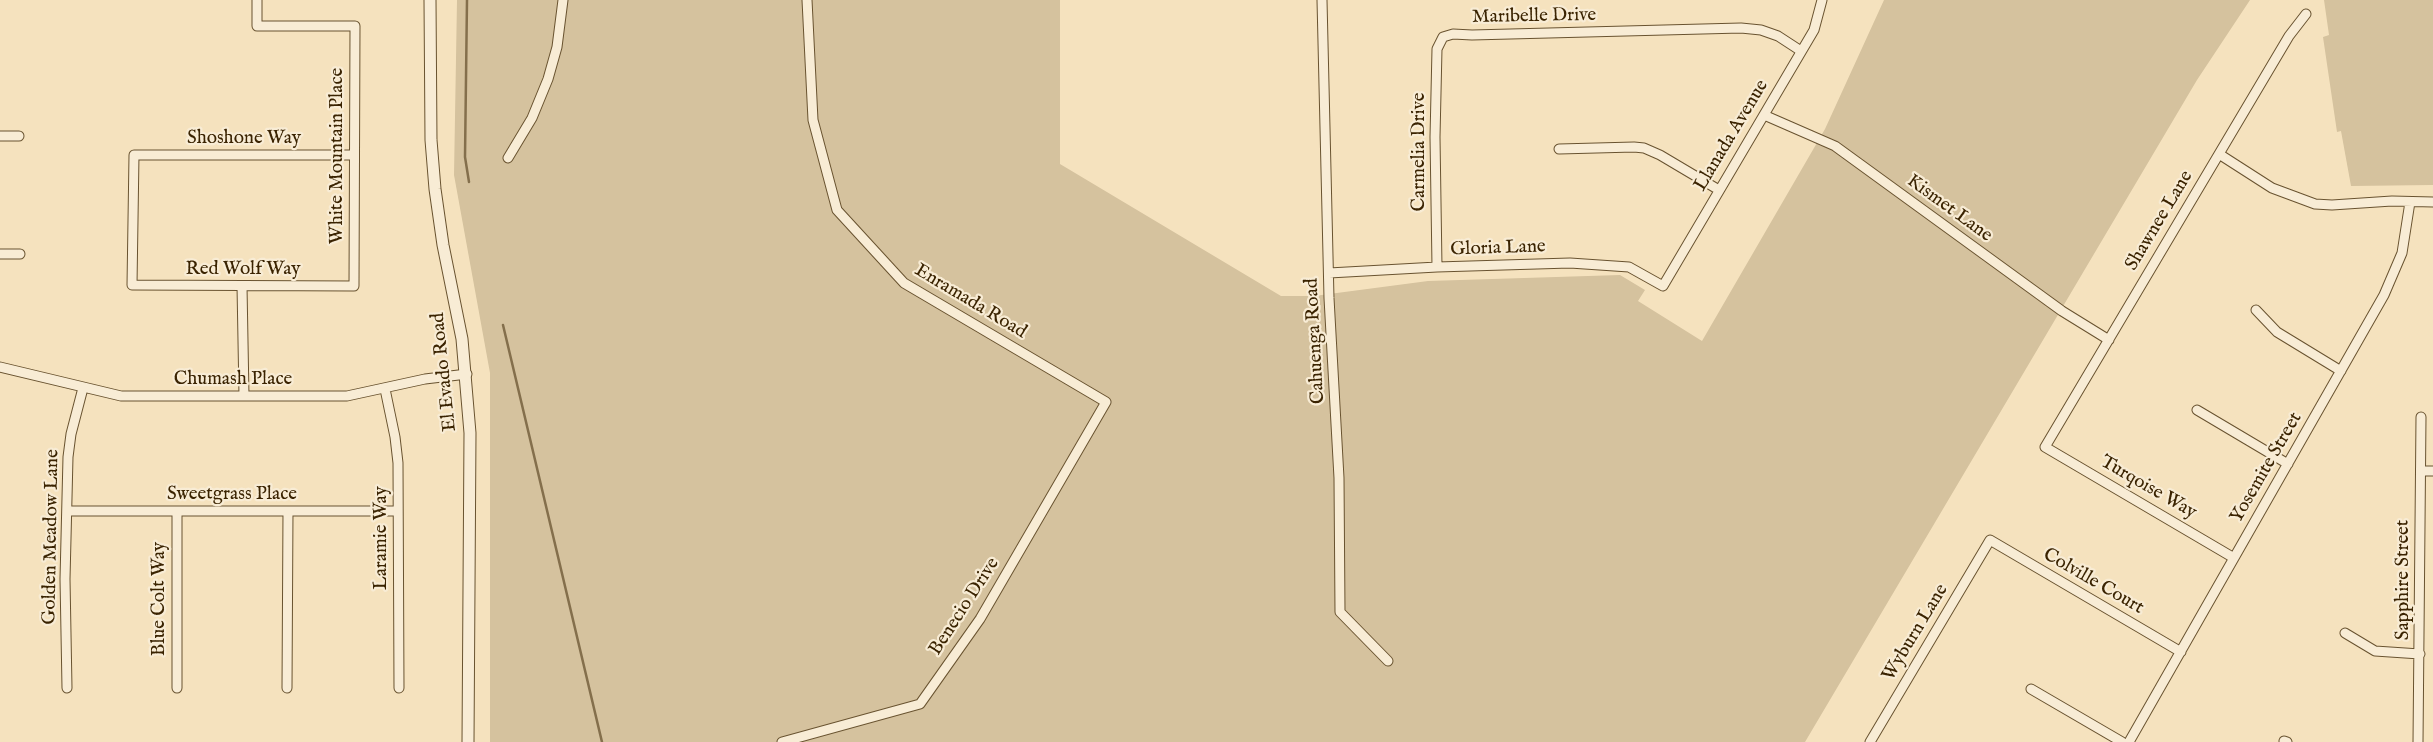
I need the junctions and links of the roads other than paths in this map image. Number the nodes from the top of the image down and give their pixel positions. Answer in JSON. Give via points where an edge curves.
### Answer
{"nodes":[{"id":1,"x":257,"y":0,"type":"edge"},
{"id":2,"x":430,"y":0,"type":"edge"},
{"id":3,"x":563,"y":0,"type":"edge"},
{"id":4,"x":807,"y":0,"type":"edge"},
{"id":5,"x":1322,"y":0,"type":"edge"},
{"id":6,"x":1822,"y":0,"type":"edge"},
{"id":7,"x":2306,"y":14,"type":"dead end"},
{"id":8,"x":1443,"y":37,"type":"joint"},
{"id":9,"x":1801,"y":52,"type":"junction"},
{"id":10,"x":1764,"y":115,"type":"junction"},
{"id":11,"x":0,"y":136,"type":"edge"},
{"id":12,"x":19,"y":136,"type":"dead end"},
{"id":13,"x":1559,"y":149,"type":"dead end"},
{"id":14,"x":2219,"y":154,"type":"junction"},
{"id":15,"x":354,"y":155,"type":"junction"},
{"id":16,"x":508,"y":158,"type":"dead end"},
{"id":17,"x":1719,"y":190,"type":"junction"},
{"id":18,"x":2410,"y":202,"type":"junction"},
{"id":19,"x":2433,"y":202,"type":"edge"},
{"id":20,"x":0,"y":254,"type":"edge"},
{"id":21,"x":20,"y":254,"type":"dead end"},
{"id":22,"x":1437,"y":267,"type":"junction"},
{"id":23,"x":1329,"y":274,"type":"junction"},
{"id":24,"x":132,"y":285,"type":"joint"},
{"id":25,"x":242,"y":286,"type":"junction"},
{"id":26,"x":354,"y":286,"type":"joint"},
{"id":27,"x":1663,"y":286,"type":"joint"},
{"id":28,"x":2256,"y":310,"type":"dead end"},
{"id":29,"x":2109,"y":340,"type":"junction"},
{"id":30,"x":0,"y":367,"type":"edge"},
{"id":31,"x":2341,"y":371,"type":"junction"},
{"id":32,"x":467,"y":374,"type":"junction"},
{"id":33,"x":83,"y":388,"type":"junction"},
{"id":34,"x":385,"y":389,"type":"junction"},
{"id":35,"x":244,"y":396,"type":"junction"},
{"id":36,"x":1106,"y":402,"type":"joint"},
{"id":37,"x":2197,"y":410,"type":"dead end"},
{"id":38,"x":2420,"y":417,"type":"dead end"},
{"id":39,"x":2045,"y":447,"type":"joint"},
{"id":40,"x":2288,"y":464,"type":"junction"},
{"id":41,"x":2421,"y":471,"type":"junction"},
{"id":42,"x":2433,"y":471,"type":"edge"},
{"id":43,"x":66,"y":511,"type":"junction"},
{"id":44,"x":177,"y":511,"type":"junction"},
{"id":45,"x":288,"y":511,"type":"junction"},
{"id":46,"x":398,"y":511,"type":"junction"},
{"id":47,"x":1990,"y":540,"type":"joint"},
{"id":48,"x":2234,"y":558,"type":"junction"},
{"id":49,"x":2345,"y":633,"type":"dead end"},
{"id":50,"x":2181,"y":652,"type":"junction"},
{"id":51,"x":2420,"y":654,"type":"junction"},
{"id":52,"x":1388,"y":661,"type":"dead end"},
{"id":53,"x":67,"y":688,"type":"dead end"},
{"id":54,"x":177,"y":688,"type":"dead end"},
{"id":55,"x":287,"y":688,"type":"dead end"},
{"id":56,"x":399,"y":688,"type":"dead end"},
{"id":57,"x":2031,"y":689,"type":"dead end"},
{"id":58,"x":468,"y":742,"type":"edge"},
{"id":59,"x":782,"y":742,"type":"edge"},
{"id":60,"x":1870,"y":742,"type":"edge"},
{"id":61,"x":2122,"y":742,"type":"edge"},
{"id":62,"x":2129,"y":742,"type":"edge"},
{"id":63,"x":2418,"y":742,"type":"edge"}],
"edges":[{"from":1,"to":15,"type":"street","name":"White Mountain Place","via":[[257,26],[355,26]]},
{"from":2,"to":32,"type":"street","name":"El Evado Road","via":[[431,140],[435,190]]},
{"from":3,"to":16,"type":"street","via":[[557,47],[548,79],[532,118]]},
{"from":4,"to":36,"type":"street","name":"Enramada Road","via":[[813,120],[837,210],[904,282]]},
{"from":5,"to":23,"type":"street","name":"Cahuenga Road"},
{"from":6,"to":9,"type":"street","name":"Llanada Avenue","via":[[1814,30]]},
{"from":7,"to":14,"type":"street","name":"Shawnee Lane","via":[[2289,36]]},
{"from":8,"to":9,"type":"street","name":"Maribelle Drive","via":[[1453,34],[1741,28],[1778,36]]},
{"from":8,"to":22,"type":"street","name":"Carmelia Drive","via":[[1436,59]]},
{"from":9,"to":10,"type":"street","name":"Llanada Avenue"},
{"from":10,"to":17,"type":"street","name":"Llanada Avenue"},
{"from":10,"to":29,"type":"street","name":"Kismet Lane","via":[[1835,146],[2062,311]]},
{"from":11,"to":12,"type":"street"},
{"from":13,"to":17,"type":"street","via":[[1644,148]]},
{"from":14,"to":18,"type":"street","via":[[2272,188],[2314,204]]},
{"from":14,"to":29,"type":"street","name":"Shawnee Lane"},
{"from":15,"to":24,"type":"street","name":"Shoshone Way","via":[[134,155]]},
{"from":15,"to":26,"type":"street","name":"White Mountain Place"},
{"from":17,"to":27,"type":"street","name":"Llanada Avenue"},
{"from":18,"to":19,"type":"street"},
{"from":18,"to":31,"type":"street","name":"Yosemite Street","via":[[2407,234],[2395,274]]},
{"from":20,"to":21,"type":"street"},
{"from":22,"to":23,"type":"street","name":"Gloria Lane"},
{"from":22,"to":27,"type":"street","name":"Gloria Lane","via":[[1609,265],[1629,267]]},
{"from":23,"to":52,"type":"street","name":"Cahuenga Road","via":[[1339,478],[1340,612]]},
{"from":24,"to":25,"type":"street","name":"Red Wolf Way"},
{"from":25,"to":26,"type":"street","name":"Red Wolf Way"},
{"from":25,"to":35,"type":"street"},
{"from":28,"to":31,"type":"street","via":[[2277,332]]},
{"from":29,"to":39,"type":"street","name":"Shawnee Lane"},
{"from":30,"to":33,"type":"street","name":"Chumash Place"},
{"from":31,"to":40,"type":"street","name":"Yosemite Street"},
{"from":32,"to":34,"type":"street","name":"Chumash Place"},
{"from":32,"to":58,"type":"street","name":"El Evado Road","via":[[470,433]]},
{"from":33,"to":35,"type":"street","name":"Chumash Place","via":[[121,396]]},
{"from":33,"to":43,"type":"street","name":"Golden Meadow Lane","via":[[69,446]]},
{"from":34,"to":35,"type":"street","name":"Chumash Place","via":[[347,396]]},
{"from":34,"to":46,"type":"street","name":"Laramie Way","via":[[397,448]]},
{"from":36,"to":59,"type":"street","name":"Benecio Drive","via":[[980,619],[920,704]]},
{"from":37,"to":40,"type":"street"},
{"from":38,"to":41,"type":"street","name":"Sapphire Street"},
{"from":39,"to":48,"type":"street","name":"Turqoise Way"},
{"from":40,"to":48,"type":"street","name":"Yosemite Street"},
{"from":41,"to":42,"type":"street"},
{"from":41,"to":51,"type":"street","name":"Sapphire Street"},
{"from":43,"to":44,"type":"street","name":"Sweetgrass Place"},
{"from":43,"to":53,"type":"street","name":"Golden Meadow Lane"},
{"from":44,"to":45,"type":"street","name":"Sweetgrass Place"},
{"from":44,"to":54,"type":"street","name":"Blue Colt Way"},
{"from":45,"to":46,"type":"street","name":"Sweetgrass Place"},
{"from":45,"to":55,"type":"street"},
{"from":46,"to":56,"type":"street","name":"Laramie Way"},
{"from":47,"to":50,"type":"street","name":"Colville Court"},
{"from":47,"to":60,"type":"street","name":"Wyburn Lane"},
{"from":48,"to":50,"type":"street","name":"Yosemite Street"},
{"from":49,"to":51,"type":"street","via":[[2375,651]]},
{"from":50,"to":62,"type":"street","name":"Yosemite Street"},
{"from":51,"to":63,"type":"street","name":"Sapphire Street"},
{"from":57,"to":61,"type":"street"}]}
